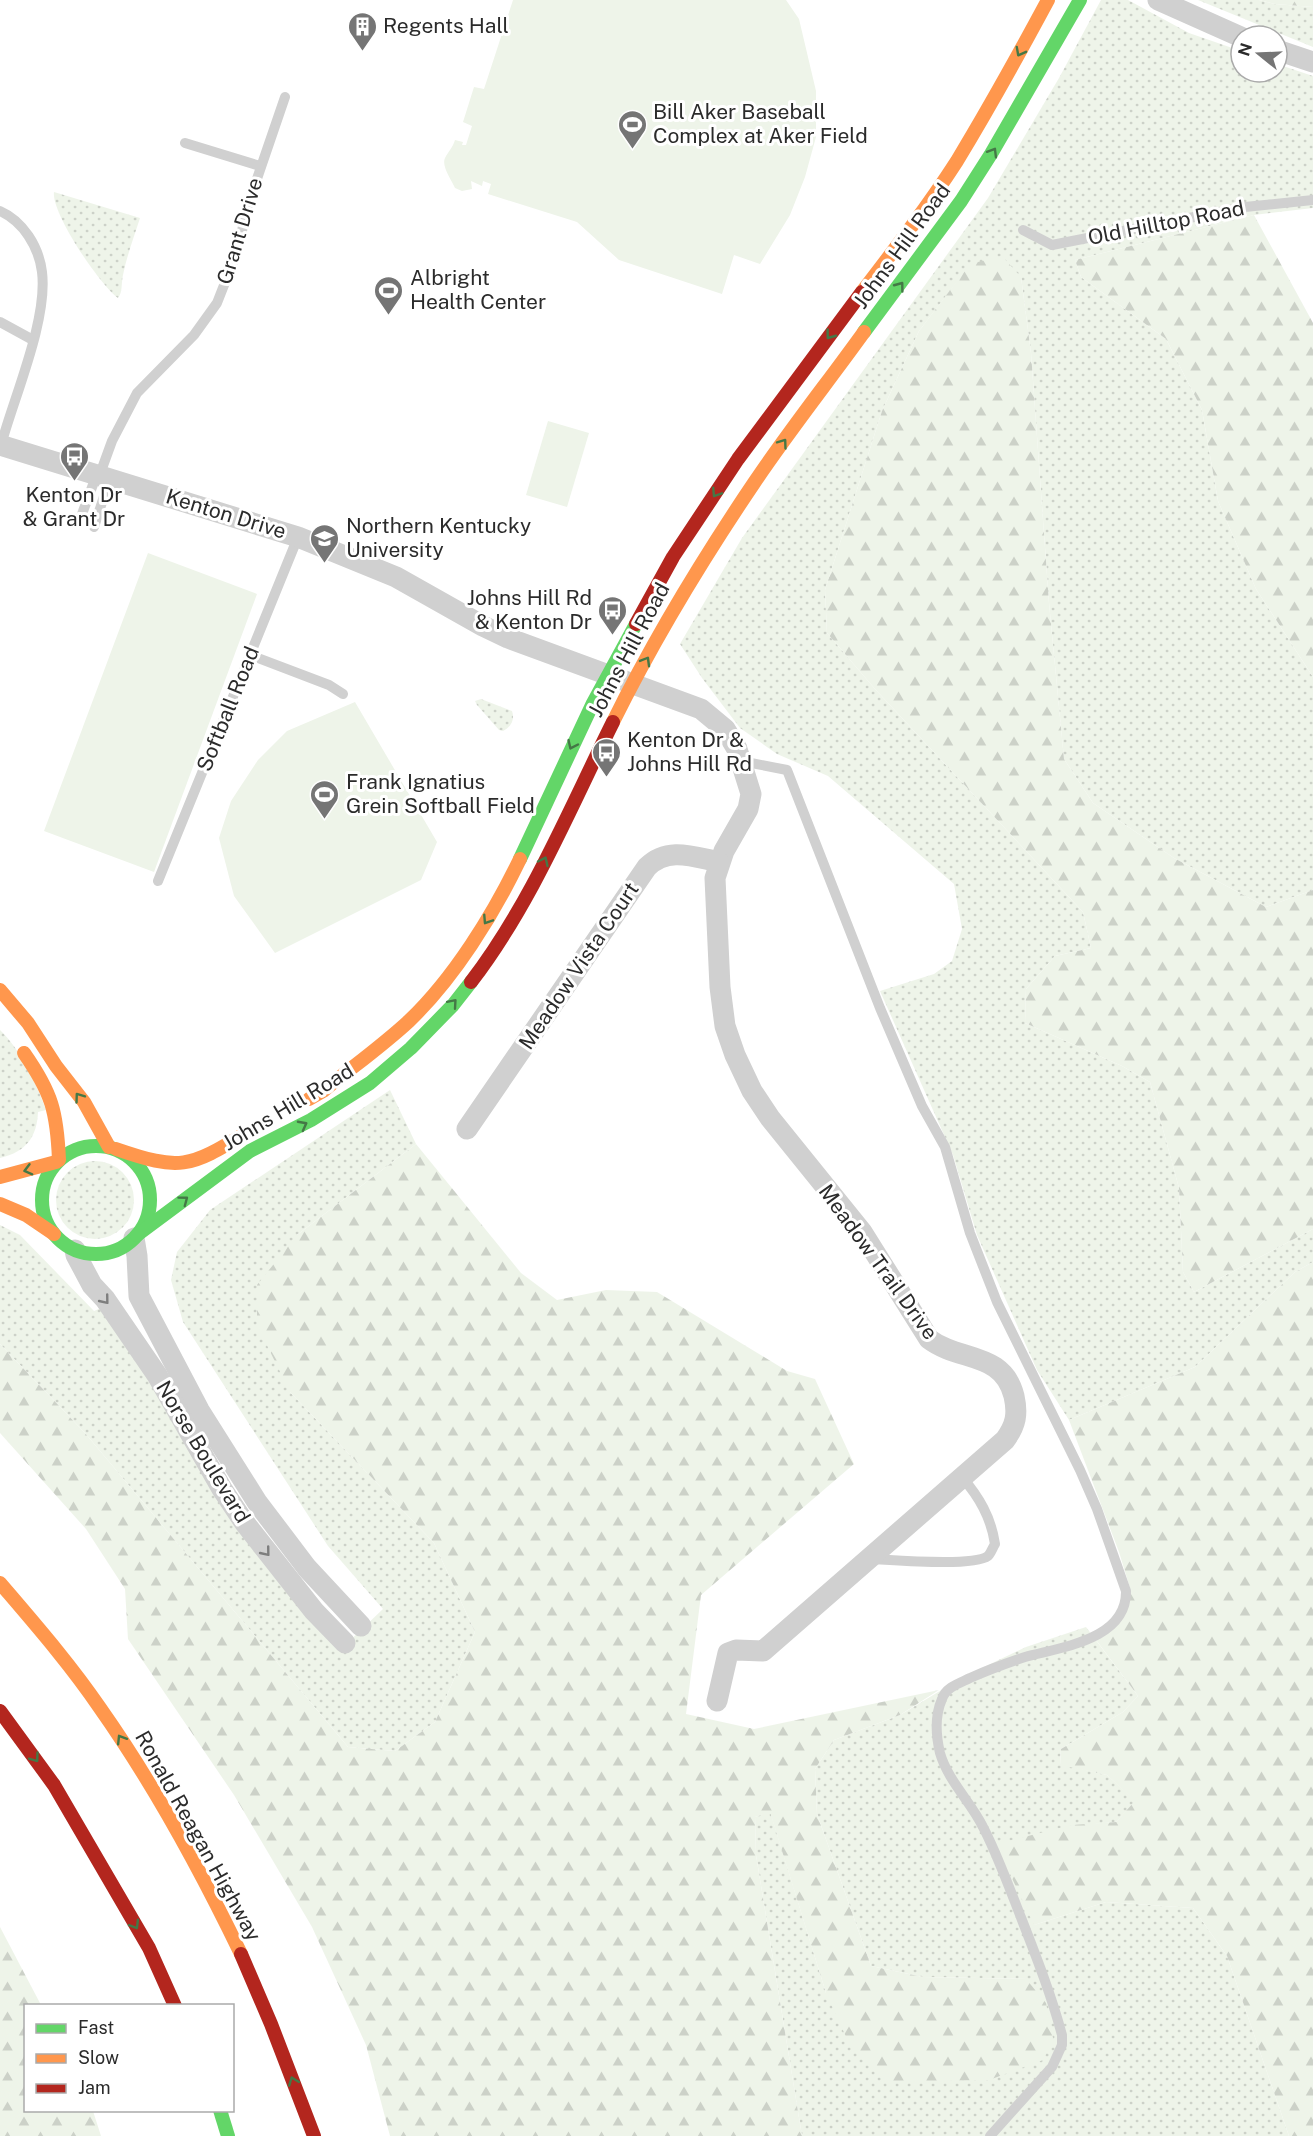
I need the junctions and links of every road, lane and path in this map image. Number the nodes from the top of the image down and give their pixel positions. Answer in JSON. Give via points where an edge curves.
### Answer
{"nodes":[{"id":1,"x":1048,"y":0,"type":"edge"},
{"id":2,"x":1080,"y":0,"type":"edge"},
{"id":3,"x":1158,"y":0,"type":"edge"},
{"id":4,"x":1229,"y":32,"type":"edge"},
{"id":5,"x":1289,"y":54,"type":"edge"},
{"id":6,"x":1313,"y":62,"type":"edge"},
{"id":7,"x":285,"y":97,"type":"dead end"},
{"id":8,"x":185,"y":143,"type":"dead end"},
{"id":9,"x":260,"y":166,"type":"junction"},
{"id":10,"x":1313,"y":200,"type":"edge"},
{"id":11,"x":0,"y":211,"type":"edge"},
{"id":12,"x":1023,"y":230,"type":"dead end"},
{"id":13,"x":0,"y":322,"type":"edge"},
{"id":14,"x":33,"y":340,"type":"junction"},
{"id":15,"x":0,"y":445,"type":"edge"},
{"id":16,"x":102,"y":475,"type":"junction"},
{"id":17,"x":80,"y":522,"type":"dead end"},
{"id":18,"x":94,"y":527,"type":"dead end"},
{"id":19,"x":297,"y":537,"type":"junction"},
{"id":20,"x":250,"y":655,"type":"junction"},
{"id":21,"x":609,"y":675,"type":"junction"},
{"id":22,"x":632,"y":683,"type":"junction"},
{"id":23,"x":343,"y":694,"type":"dead end"},
{"id":24,"x":741,"y":761,"type":"junction"},
{"id":25,"x":719,"y":862,"type":"junction"},
{"id":26,"x":158,"y":881,"type":"dead end"},
{"id":27,"x":0,"y":990,"type":"edge"},
{"id":28,"x":19,"y":1045,"type":"dead end"},
{"id":29,"x":298,"y":1106,"type":"dead end"},
{"id":30,"x":262,"y":1125,"type":"dead end"},
{"id":31,"x":467,"y":1129,"type":"dead end"},
{"id":32,"x":112,"y":1148,"type":"junction"},
{"id":33,"x":58,"y":1161,"type":"junction"},
{"id":34,"x":0,"y":1177,"type":"edge"},
{"id":35,"x":0,"y":1204,"type":"edge"},
{"id":36,"x":54,"y":1234,"type":"junction"},
{"id":37,"x":136,"y":1237,"type":"junction"},
{"id":38,"x":75,"y":1250,"type":"junction"},
{"id":39,"x":962,"y":1477,"type":"junction"},
{"id":40,"x":868,"y":1559,"type":"junction"},
{"id":41,"x":0,"y":1583,"type":"edge"},
{"id":42,"x":361,"y":1626,"type":"dead end"},
{"id":43,"x":345,"y":1643,"type":"dead end"},
{"id":44,"x":717,"y":1701,"type":"dead end"},
{"id":45,"x":0,"y":1711,"type":"edge"},
{"id":46,"x":174,"y":2004,"type":"edge"},
{"id":47,"x":221,"y":2112,"type":"edge"},
{"id":48,"x":228,"y":2136,"type":"edge"},
{"id":49,"x":314,"y":2136,"type":"edge"},
{"id":50,"x":990,"y":2136,"type":"edge"}],
"edges":[{"from":1,"to":21,"type":"main road","name":"Johns Hill Road","one_way":true,"via":[[956,162],[738,459],[673,557]]},
{"from":22,"to":2,"type":"main road","name":"Johns Hill Road","one_way":true,"via":[[694,574],[755,481],[961,201]]},
{"from":3,"to":4,"type":"street"},
{"from":5,"to":6,"type":"street"},
{"from":7,"to":9,"type":"lane","name":"Grant Drive"},
{"from":8,"to":9,"type":"lane"},
{"from":9,"to":16,"type":"lane","name":"Grant Drive","via":[[237,252],[218,303],[194,335],[137,393],[112,441]]},
{"from":10,"to":12,"type":"lane","name":"Old Hilltop Road","via":[[1245,207],[1052,245]]},
{"from":11,"to":14,"type":"lane","via":[[18,223],[38,254],[41,304]]},
{"from":13,"to":14,"type":"lane"},
{"from":14,"to":15,"type":"lane"},
{"from":15,"to":16,"type":"street","name":"Kenton Drive"},
{"from":16,"to":17,"type":"lane"},
{"from":16,"to":18,"type":"lane"},
{"from":16,"to":19,"type":"street","name":"Kenton Drive"},
{"from":19,"to":20,"type":"lane","name":"Softball Road"},
{"from":19,"to":21,"type":"street","name":"Kenton Drive","via":[[396,577],[500,634]]},
{"from":20,"to":23,"type":"lane"},
{"from":20,"to":26,"type":"lane","name":"Softball Road"},
{"from":21,"to":22,"type":"street","name":"Meadow Trail Drive"},
{"from":21,"to":29,"type":"main road","name":"Johns Hill Road","one_way":true,"via":[[574,740],[506,888],[470,946],[409,1021],[323,1091]]},
{"from":22,"to":24,"type":"street","name":"Meadow Trail Drive","via":[[701,709],[725,729]]},
{"from":37,"to":22,"type":"main road","name":"Johns Hill Road","one_way":true,"via":[[250,1151],[311,1120],[370,1083],[453,1005],[507,932],[524,902]]},
{"from":24,"to":25,"type":"street","name":"Meadow Trail Drive","via":[[751,794],[748,808]]},
{"from":24,"to":50,"type":"lane","via":[[787,770],[880,1008],[922,1106],[945,1147],[970,1233],[997,1302],[1080,1470],[1126,1591],[1117,1621],[1101,1633],[984,1672],[950,1688],[942,1697],[937,1721],[940,1753],[1001,1863],[1062,2035],[1052,2067]]},
{"from":25,"to":31,"type":"street","name":"Meadow Vista Court","via":[[674,854],[660,856],[647,867]]},
{"from":25,"to":39,"type":"street","name":"Meadow Trail Drive","via":[[715,878],[725,1026],[752,1091],[862,1232],[929,1339],[985,1361],[1007,1378],[1012,1388],[1016,1407],[1013,1428],[1005,1440]]},
{"from":32,"to":27,"type":"main road","one_way":true,"via":[[84,1102]]},
{"from":28,"to":33,"type":"main road","via":[[52,1101]]},
{"from":30,"to":32,"type":"main road","name":"Johns Hill Road","via":[[212,1154],[183,1164],[155,1161]]},
{"from":32,"to":33,"type":"main road","via":[[84,1147]]},
{"from":32,"to":37,"type":"main road","via":[[131,1158],[149,1186],[146,1221]]},
{"from":33,"to":34,"type":"main road","one_way":true},
{"from":33,"to":36,"type":"main road","via":[[48,1175],[42,1206]]},
{"from":35,"to":36,"type":"main road","via":[[26,1215]]},
{"from":36,"to":38,"type":"main road"},
{"from":37,"to":38,"type":"main road","via":[[108,1253]]},
{"from":37,"to":42,"type":"street","name":"Norse Boulevard","via":[[139,1296],[199,1410],[256,1503],[307,1568]]},
{"from":38,"to":43,"type":"street","name":"Norse Boulevard","one_way":true,"via":[[92,1285],[157,1375],[244,1522],[314,1611]]},
{"from":39,"to":40,"type":"street","name":"Meadow Trail Drive"},
{"from":39,"to":40,"type":"lane","via":[[979,1500],[993,1530],[995,1544],[988,1556],[953,1562]]},
{"from":40,"to":44,"type":"street","name":"Meadow Trail Drive","via":[[763,1651],[728,1653]]},
{"from":49,"to":41,"type":"main road","name":"Ronald Reagan Highway","one_way":true,"via":[[256,1990],[212,1896],[158,1798],[69,1666]]},
{"from":45,"to":46,"type":"main road","one_way":true,"via":[[54,1785],[149,1948]]},
{"from":47,"to":48,"type":"main road"}]}
